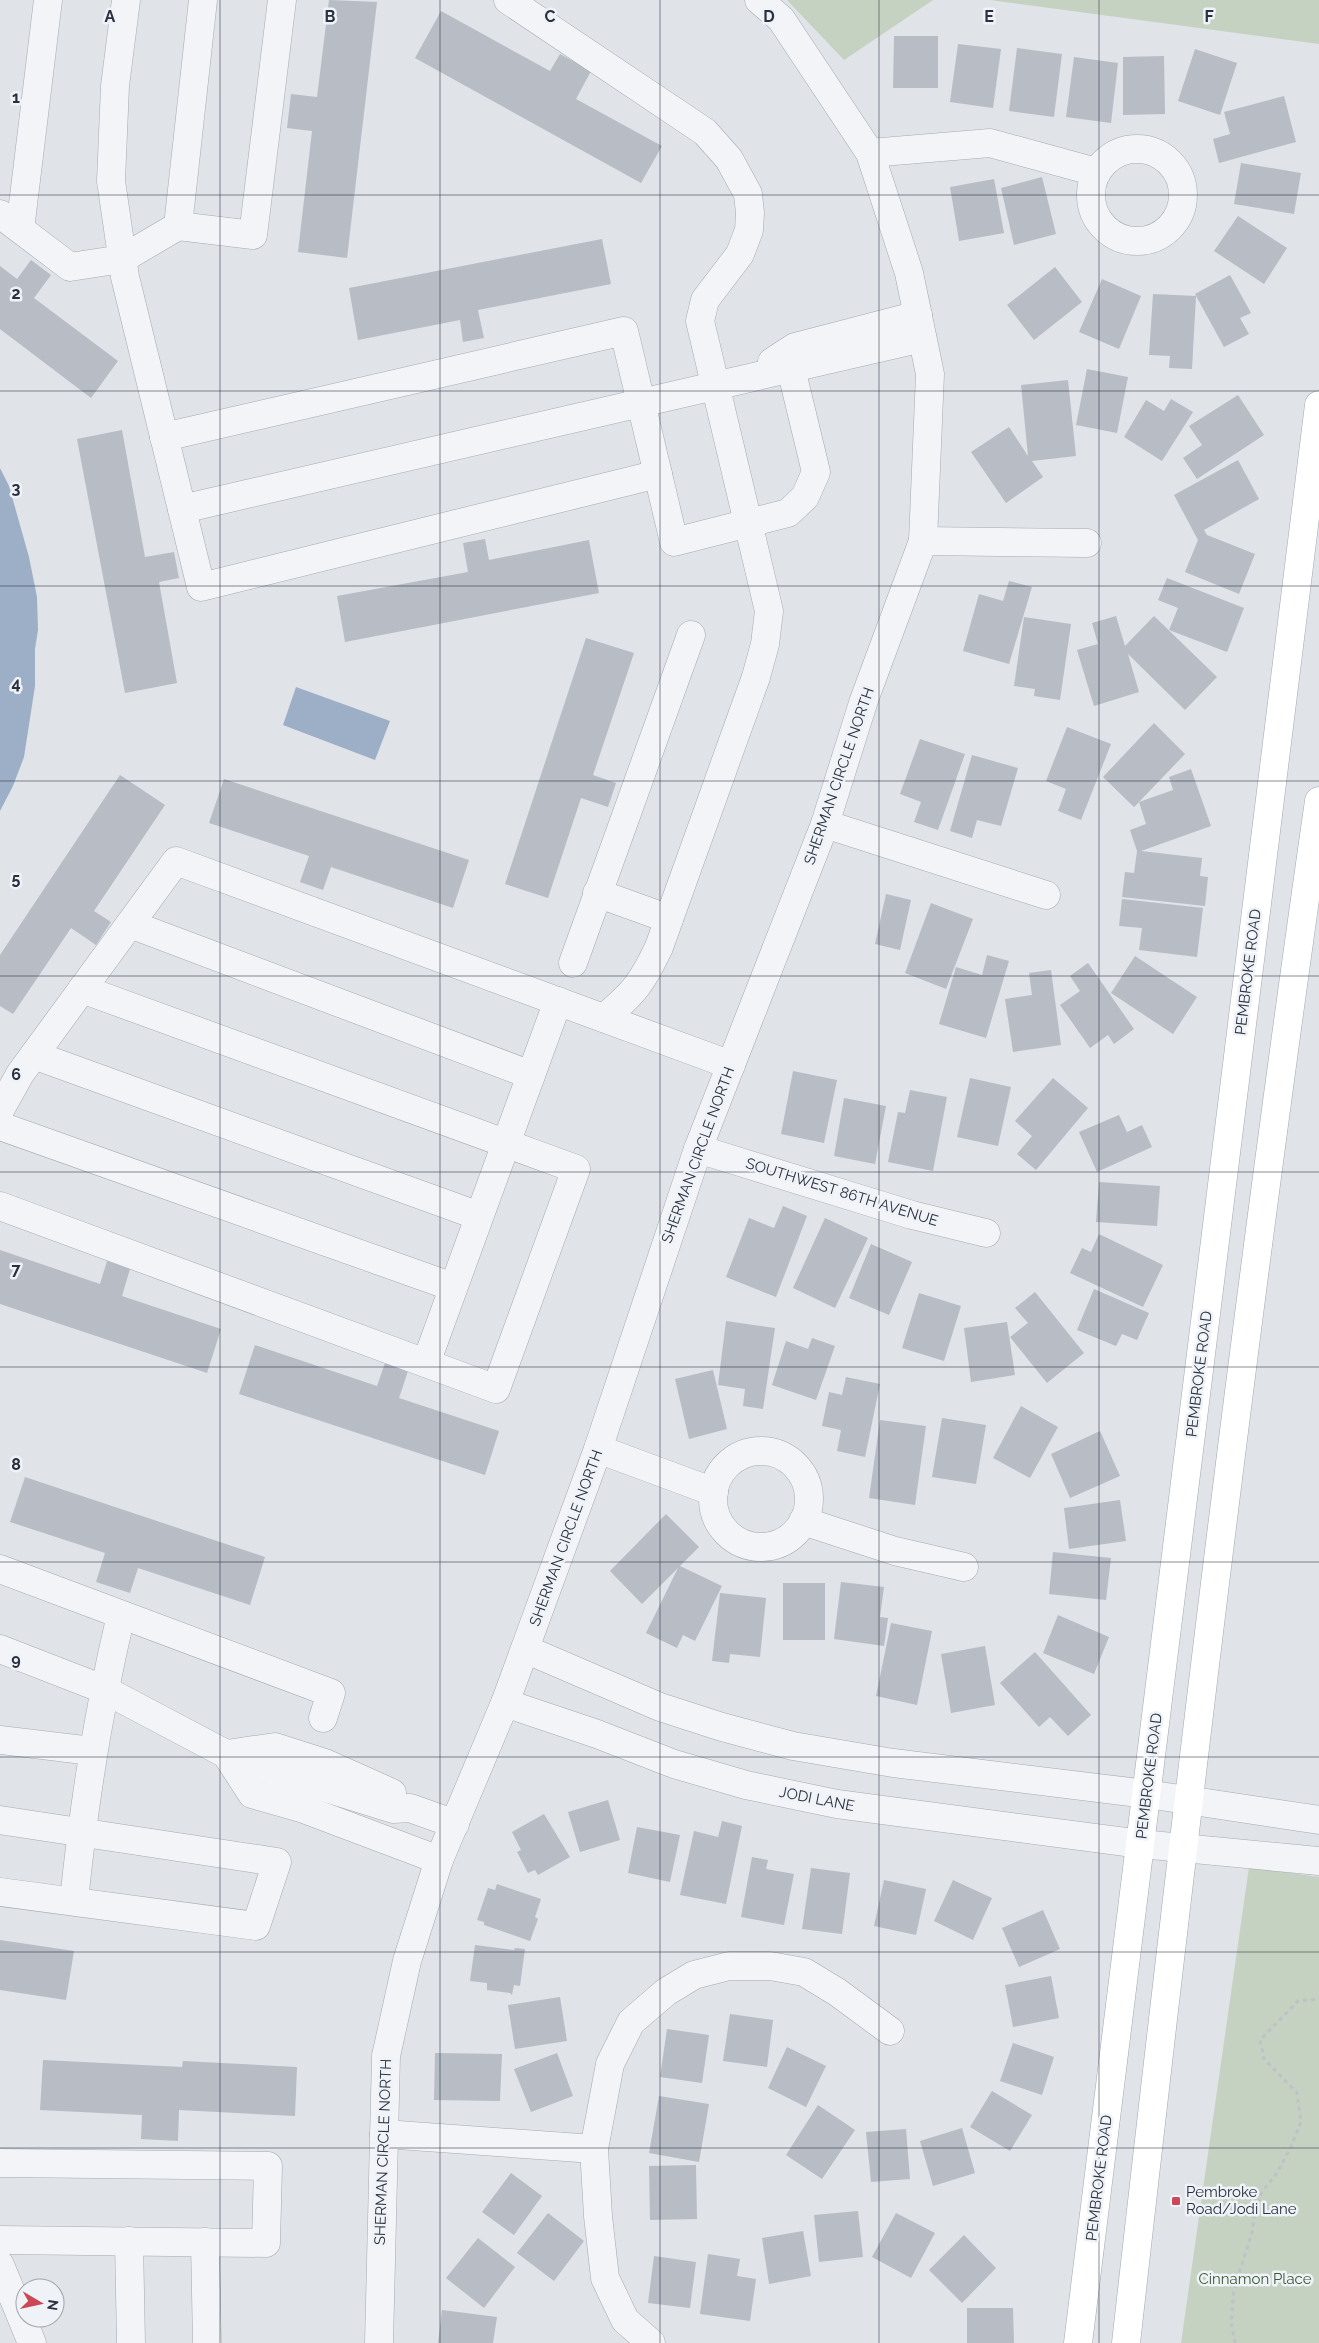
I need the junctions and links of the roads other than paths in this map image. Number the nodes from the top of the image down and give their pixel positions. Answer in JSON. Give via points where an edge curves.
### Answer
{"nodes":[{"id":1,"x":48,"y":0,"type":"edge"},
{"id":2,"x":126,"y":0,"type":"edge"},
{"id":3,"x":203,"y":0,"type":"edge"},
{"id":4,"x":282,"y":0,"type":"edge"},
{"id":5,"x":508,"y":0,"type":"edge"},
{"id":6,"x":758,"y":0,"type":"edge"},
{"id":7,"x":870,"y":153,"type":"junction"},
{"id":8,"x":1096,"y":172,"type":"dead end"},
{"id":9,"x":10,"y":222,"type":"edge"},
{"id":10,"x":178,"y":226,"type":"junction"},
{"id":11,"x":122,"y":259,"type":"junction"},
{"id":12,"x":920,"y":326,"type":"junction"},
{"id":13,"x":789,"y":360,"type":"junction"},
{"id":14,"x":715,"y":386,"type":"junction"},
{"id":15,"x":641,"y":403,"type":"junction"},
{"id":16,"x":1319,"y":405,"type":"edge"},
{"id":17,"x":164,"y":437,"type":"junction"},
{"id":18,"x":658,"y":474,"type":"junction"},
{"id":19,"x":182,"y":509,"type":"junction"},
{"id":20,"x":748,"y":523,"type":"junction"},
{"id":21,"x":923,"y":541,"type":"junction"},
{"id":22,"x":1087,"y":543,"type":"dead end"},
{"id":23,"x":691,"y":636,"type":"dead end"},
{"id":24,"x":1319,"y":801,"type":"edge"},
{"id":25,"x":825,"y":824,"type":"junction"},
{"id":26,"x":597,"y":893,"type":"junction"},
{"id":27,"x":1046,"y":895,"type":"dead end"},
{"id":28,"x":669,"y":919,"type":"junction"},
{"id":29,"x":130,"y":924,"type":"junction"},
{"id":30,"x":573,"y":963,"type":"dead end"},
{"id":31,"x":82,"y":989,"type":"junction"},
{"id":32,"x":558,"y":1001,"type":"junction"},
{"id":33,"x":604,"y":1018,"type":"junction"},
{"id":34,"x":34,"y":1054,"type":"junction"},
{"id":35,"x":730,"y":1065,"type":"junction"},
{"id":36,"x":531,"y":1075,"type":"junction"},
{"id":37,"x":0,"y":1110,"type":"edge"},
{"id":38,"x":0,"y":1126,"type":"edge"},
{"id":39,"x":506,"y":1143,"type":"junction"},
{"id":40,"x":698,"y":1150,"type":"junction"},
{"id":41,"x":0,"y":1206,"type":"edge"},
{"id":42,"x":479,"y":1216,"type":"junction"},
{"id":43,"x":986,"y":1233,"type":"dead end"},
{"id":44,"x":453,"y":1287,"type":"junction"},
{"id":45,"x":426,"y":1363,"type":"junction"},
{"id":46,"x":598,"y":1449,"type":"junction"},
{"id":47,"x":714,"y":1492,"type":"junction"},
{"id":48,"x":803,"y":1522,"type":"junction"},
{"id":49,"x":964,"y":1567,"type":"dead end"},
{"id":50,"x":0,"y":1569,"type":"edge"},
{"id":51,"x":121,"y":1614,"type":"junction"},
{"id":52,"x":0,"y":1649,"type":"edge"},
{"id":53,"x":525,"y":1650,"type":"junction"},
{"id":54,"x":103,"y":1690,"type":"junction"},
{"id":55,"x":505,"y":1703,"type":"junction"},
{"id":56,"x":323,"y":1718,"type":"dead end"},
{"id":57,"x":0,"y":1740,"type":"edge"},
{"id":58,"x":92,"y":1751,"type":"junction"},
{"id":59,"x":226,"y":1754,"type":"junction"},
{"id":60,"x":1147,"y":1794,"type":"junction"},
{"id":61,"x":1188,"y":1801,"type":"junction"},
{"id":62,"x":0,"y":1820,"type":"edge"},
{"id":63,"x":1319,"y":1820,"type":"edge"},
{"id":64,"x":456,"y":1824,"type":"junction"},
{"id":65,"x":81,"y":1832,"type":"junction"},
{"id":66,"x":1141,"y":1844,"type":"junction"},
{"id":67,"x":1181,"y":1848,"type":"junction"},
{"id":68,"x":439,"y":1860,"type":"junction"},
{"id":69,"x":1319,"y":1860,"type":"edge"},
{"id":70,"x":0,"y":1892,"type":"edge"},
{"id":71,"x":74,"y":1901,"type":"junction"},
{"id":72,"x":890,"y":2031,"type":"dead end"},
{"id":73,"x":384,"y":2134,"type":"junction"},
{"id":74,"x":594,"y":2149,"type":"junction"},
{"id":75,"x":0,"y":2163,"type":"edge"},
{"id":76,"x":0,"y":2240,"type":"edge"},
{"id":77,"x":129,"y":2241,"type":"junction"},
{"id":78,"x":205,"y":2242,"type":"junction"},
{"id":79,"x":0,"y":2265,"type":"edge"},
{"id":80,"x":32,"y":2343,"type":"edge"},
{"id":81,"x":131,"y":2343,"type":"edge"},
{"id":82,"x":206,"y":2343,"type":"edge"},
{"id":83,"x":379,"y":2343,"type":"edge"},
{"id":84,"x":651,"y":2343,"type":"edge"},
{"id":85,"x":1078,"y":2343,"type":"edge"},
{"id":86,"x":1126,"y":2343,"type":"edge"}],
"edges":[{"from":1,"to":9,"type":"street"},
{"from":2,"to":11,"type":"street","via":[[115,86],[111,182]]},
{"from":3,"to":10,"type":"street"},
{"from":4,"to":10,"type":"street","via":[[253,235]]},
{"from":5,"to":14,"type":"street","via":[[705,132],[730,159],[748,194],[749,230],[740,254],[705,300],[700,321]]},
{"from":6,"to":7,"type":"street","name":"SHERMAN CIRCLE NORTH","via":[[781,18]]},
{"from":7,"to":8,"type":"street","via":[[990,143]]},
{"from":7,"to":12,"type":"street","name":"SHERMAN CIRCLE NORTH","via":[[909,274]]},
{"from":9,"to":11,"type":"street","via":[[70,267]]},
{"from":10,"to":11,"type":"street"},
{"from":11,"to":17,"type":"street"},
{"from":12,"to":13,"type":"street","via":[[794,347]]},
{"from":12,"to":21,"type":"street","name":"SHERMAN CIRCLE NORTH","via":[[930,374]]},
{"from":13,"to":14,"type":"street","via":[[751,377]]},
{"from":13,"to":20,"type":"street","via":[[816,472],[805,497],[788,513]]},
{"from":14,"to":15,"type":"street"},
{"from":14,"to":20,"type":"street"},
{"from":15,"to":17,"type":"street","via":[[624,331]]},
{"from":15,"to":18,"type":"street"},
{"from":15,"to":19,"type":"street"},
{"from":16,"to":60,"type":"main road","name":"PEMBROKE ROAD"},
{"from":17,"to":19,"type":"street"},
{"from":18,"to":19,"type":"street","via":[[201,587]]},
{"from":18,"to":20,"type":"street","via":[[674,542]]},
{"from":20,"to":28,"type":"street","via":[[769,611],[765,644]]},
{"from":21,"to":22,"type":"street"},
{"from":21,"to":25,"type":"street","name":"SHERMAN CIRCLE NORTH","via":[[864,700]]},
{"from":23,"to":26,"type":"street"},
{"from":24,"to":61,"type":"main road","via":[[1288,1012]]},
{"from":25,"to":27,"type":"street"},
{"from":25,"to":35,"type":"street","name":"SHERMAN CIRCLE NORTH"},
{"from":26,"to":28,"type":"street"},
{"from":26,"to":30,"type":"street"},
{"from":28,"to":33,"type":"street","via":[[645,978]]},
{"from":29,"to":31,"type":"street"},
{"from":29,"to":32,"type":"street","via":[[176,861]]},
{"from":29,"to":36,"type":"street"},
{"from":31,"to":34,"type":"street"},
{"from":31,"to":39,"type":"street"},
{"from":32,"to":33,"type":"street"},
{"from":32,"to":36,"type":"street"},
{"from":33,"to":35,"type":"street"},
{"from":34,"to":37,"type":"street"},
{"from":34,"to":42,"type":"street"},
{"from":35,"to":40,"type":"street","name":"SHERMAN CIRCLE NORTH"},
{"from":36,"to":39,"type":"street"},
{"from":38,"to":44,"type":"street"},
{"from":39,"to":42,"type":"street"},
{"from":39,"to":45,"type":"street","via":[[576,1169],[496,1389]]},
{"from":40,"to":43,"type":"street","name":"SOUTHWEST 86TH AVENUE","via":[[912,1215]]},
{"from":40,"to":46,"type":"street","name":"SHERMAN CIRCLE NORTH"},
{"from":41,"to":45,"type":"street"},
{"from":42,"to":44,"type":"street"},
{"from":44,"to":45,"type":"street"},
{"from":46,"to":47,"type":"street"},
{"from":46,"to":53,"type":"street","name":"SHERMAN CIRCLE NORTH"},
{"from":47,"to":48,"type":"street","via":[[719,1522],[741,1543],[757,1547],[773,1545],[788,1539]]},
{"from":47,"to":48,"type":"street","via":[[718,1477],[740,1455],[770,1451],[785,1456],[806,1481],[809,1497]]},
{"from":48,"to":49,"type":"street","via":[[895,1551]]},
{"from":50,"to":51,"type":"street"},
{"from":51,"to":54,"type":"street"},
{"from":51,"to":56,"type":"street","via":[[331,1694]]},
{"from":52,"to":54,"type":"street"},
{"from":53,"to":55,"type":"street","name":"SHERMAN CIRCLE NORTH"},
{"from":53,"to":60,"type":"street","via":[[660,1707],[793,1746],[893,1763]]},
{"from":54,"to":58,"type":"street"},
{"from":54,"to":59,"type":"street"},
{"from":55,"to":64,"type":"street","name":"SHERMAN CIRCLE NORTH"},
{"from":55,"to":66,"type":"street","name":"JODI LANE","via":[[674,1764],[746,1784],[837,1804]]},
{"from":57,"to":58,"type":"street"},
{"from":58,"to":65,"type":"street"},
{"from":59,"to":64,"type":"street","via":[[393,1809],[410,1808]]},
{"from":59,"to":68,"type":"street","via":[[252,1794],[301,1808]]},
{"from":60,"to":61,"type":"street"},
{"from":60,"to":66,"type":"main road","name":"PEMBROKE ROAD"},
{"from":61,"to":63,"type":"street"},
{"from":61,"to":67,"type":"main road"},
{"from":62,"to":65,"type":"street"},
{"from":64,"to":68,"type":"street","name":"SHERMAN CIRCLE NORTH"},
{"from":65,"to":71,"type":"street"},
{"from":65,"to":71,"type":"street","via":[[277,1862],[256,1926]]},
{"from":66,"to":67,"type":"street"},
{"from":66,"to":85,"type":"main road","name":"PEMBROKE ROAD"},
{"from":67,"to":69,"type":"street"},
{"from":67,"to":86,"type":"main road"},
{"from":68,"to":73,"type":"street","name":"SHERMAN CIRCLE NORTH","via":[[407,1961],[386,2056]]},
{"from":70,"to":71,"type":"street"},
{"from":72,"to":74,"type":"street","via":[[804,1972],[770,1966],[729,1966],[694,1975],[666,1992],[631,2022],[610,2064]]},
{"from":73,"to":74,"type":"street"},
{"from":73,"to":83,"type":"street","name":"SHERMAN CIRCLE NORTH"},
{"from":74,"to":84,"type":"street","via":[[605,2278],[625,2320]]},
{"from":75,"to":78,"type":"street","via":[[268,2166],[266,2243]]},
{"from":76,"to":77,"type":"street"},
{"from":77,"to":78,"type":"street"},
{"from":77,"to":81,"type":"street"},
{"from":78,"to":82,"type":"street"},
{"from":79,"to":80,"type":"street"}]}
